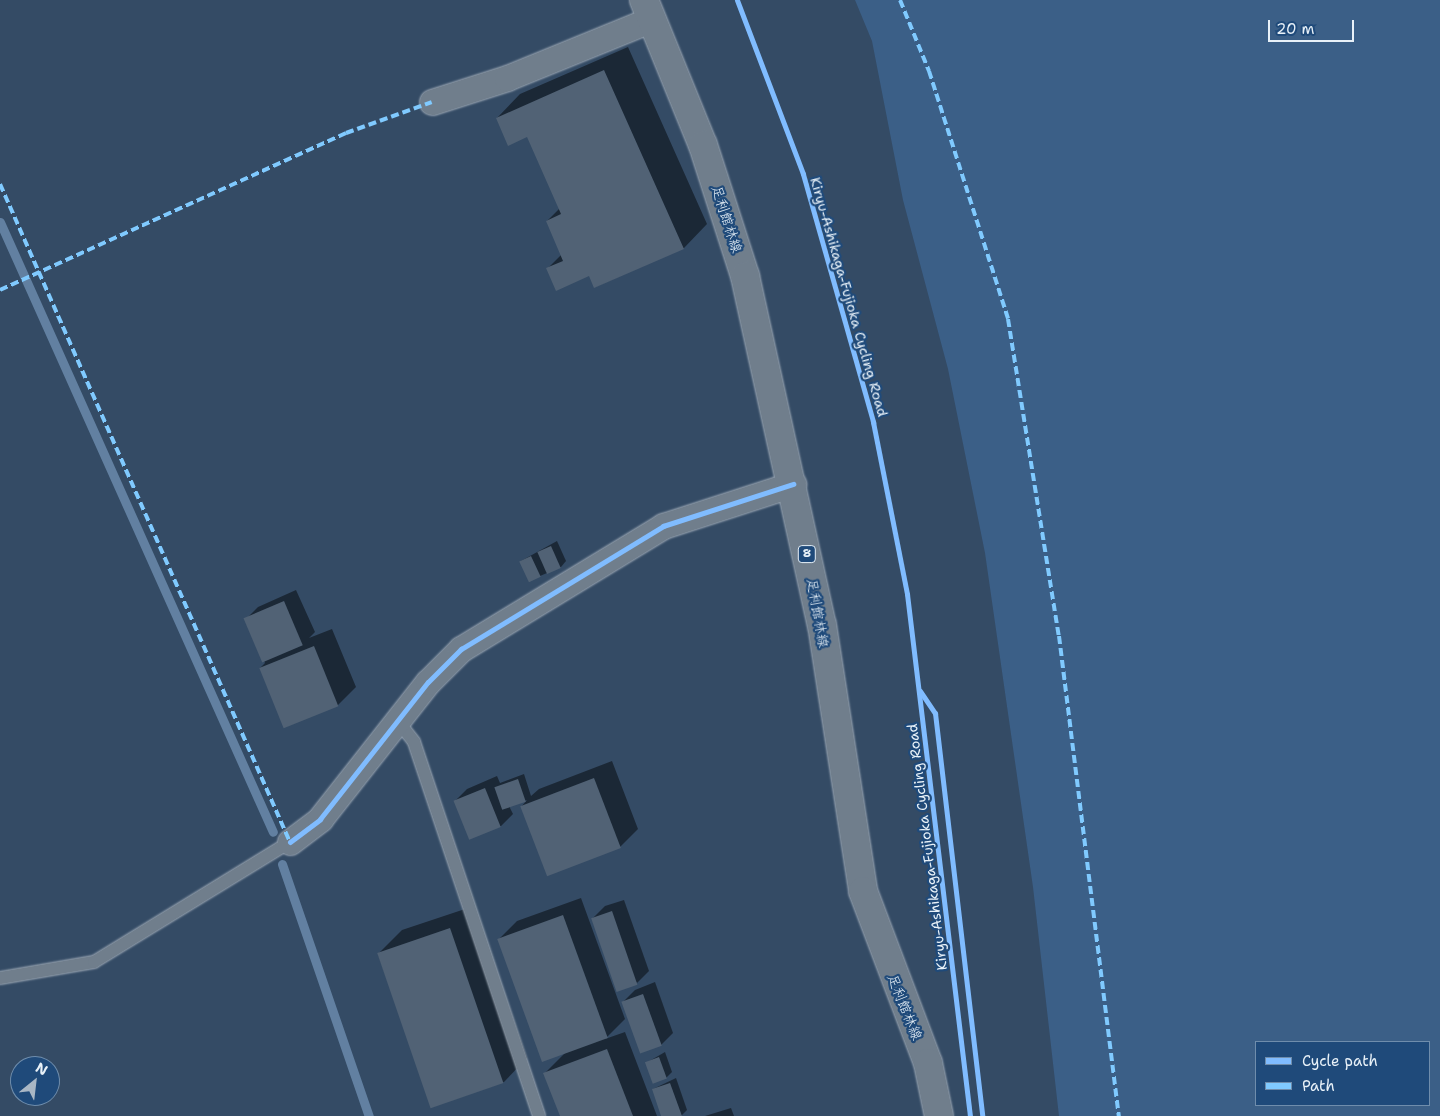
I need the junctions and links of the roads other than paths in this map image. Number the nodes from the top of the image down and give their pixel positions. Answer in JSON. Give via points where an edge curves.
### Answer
{"nodes":[{"id":1,"x":648,"y":10,"type":"edge"},
{"id":2,"x":432,"y":102,"type":"dead end"},
{"id":3,"x":793,"y":484,"type":"junction"},
{"id":4,"x":397,"y":720,"type":"junction"},
{"id":5,"x":290,"y":842,"type":"joint"},
{"id":6,"x":0,"y":978,"type":"edge"},
{"id":7,"x":539,"y":1116,"type":"edge"},
{"id":8,"x":939,"y":1116,"type":"edge"}],
"edges":[{"from":1,"to":2,"type":"street","via":[[507,78]]},
{"from":1,"to":3,"type":"main road","name":"足利館林線","number":"8","via":[[703,146],[745,276]]},
{"from":3,"to":4,"type":"street","via":[[655,530],[461,649]]},
{"from":3,"to":8,"type":"main road","name":"足利館林線","number":"8","via":[[822,624],[863,891],[928,1063]]},
{"from":4,"to":5,"type":"street","via":[[320,819]]},
{"from":4,"to":7,"type":"lane","via":[[414,742]]},
{"from":5,"to":6,"type":"lane","via":[[94,962]]}]}
